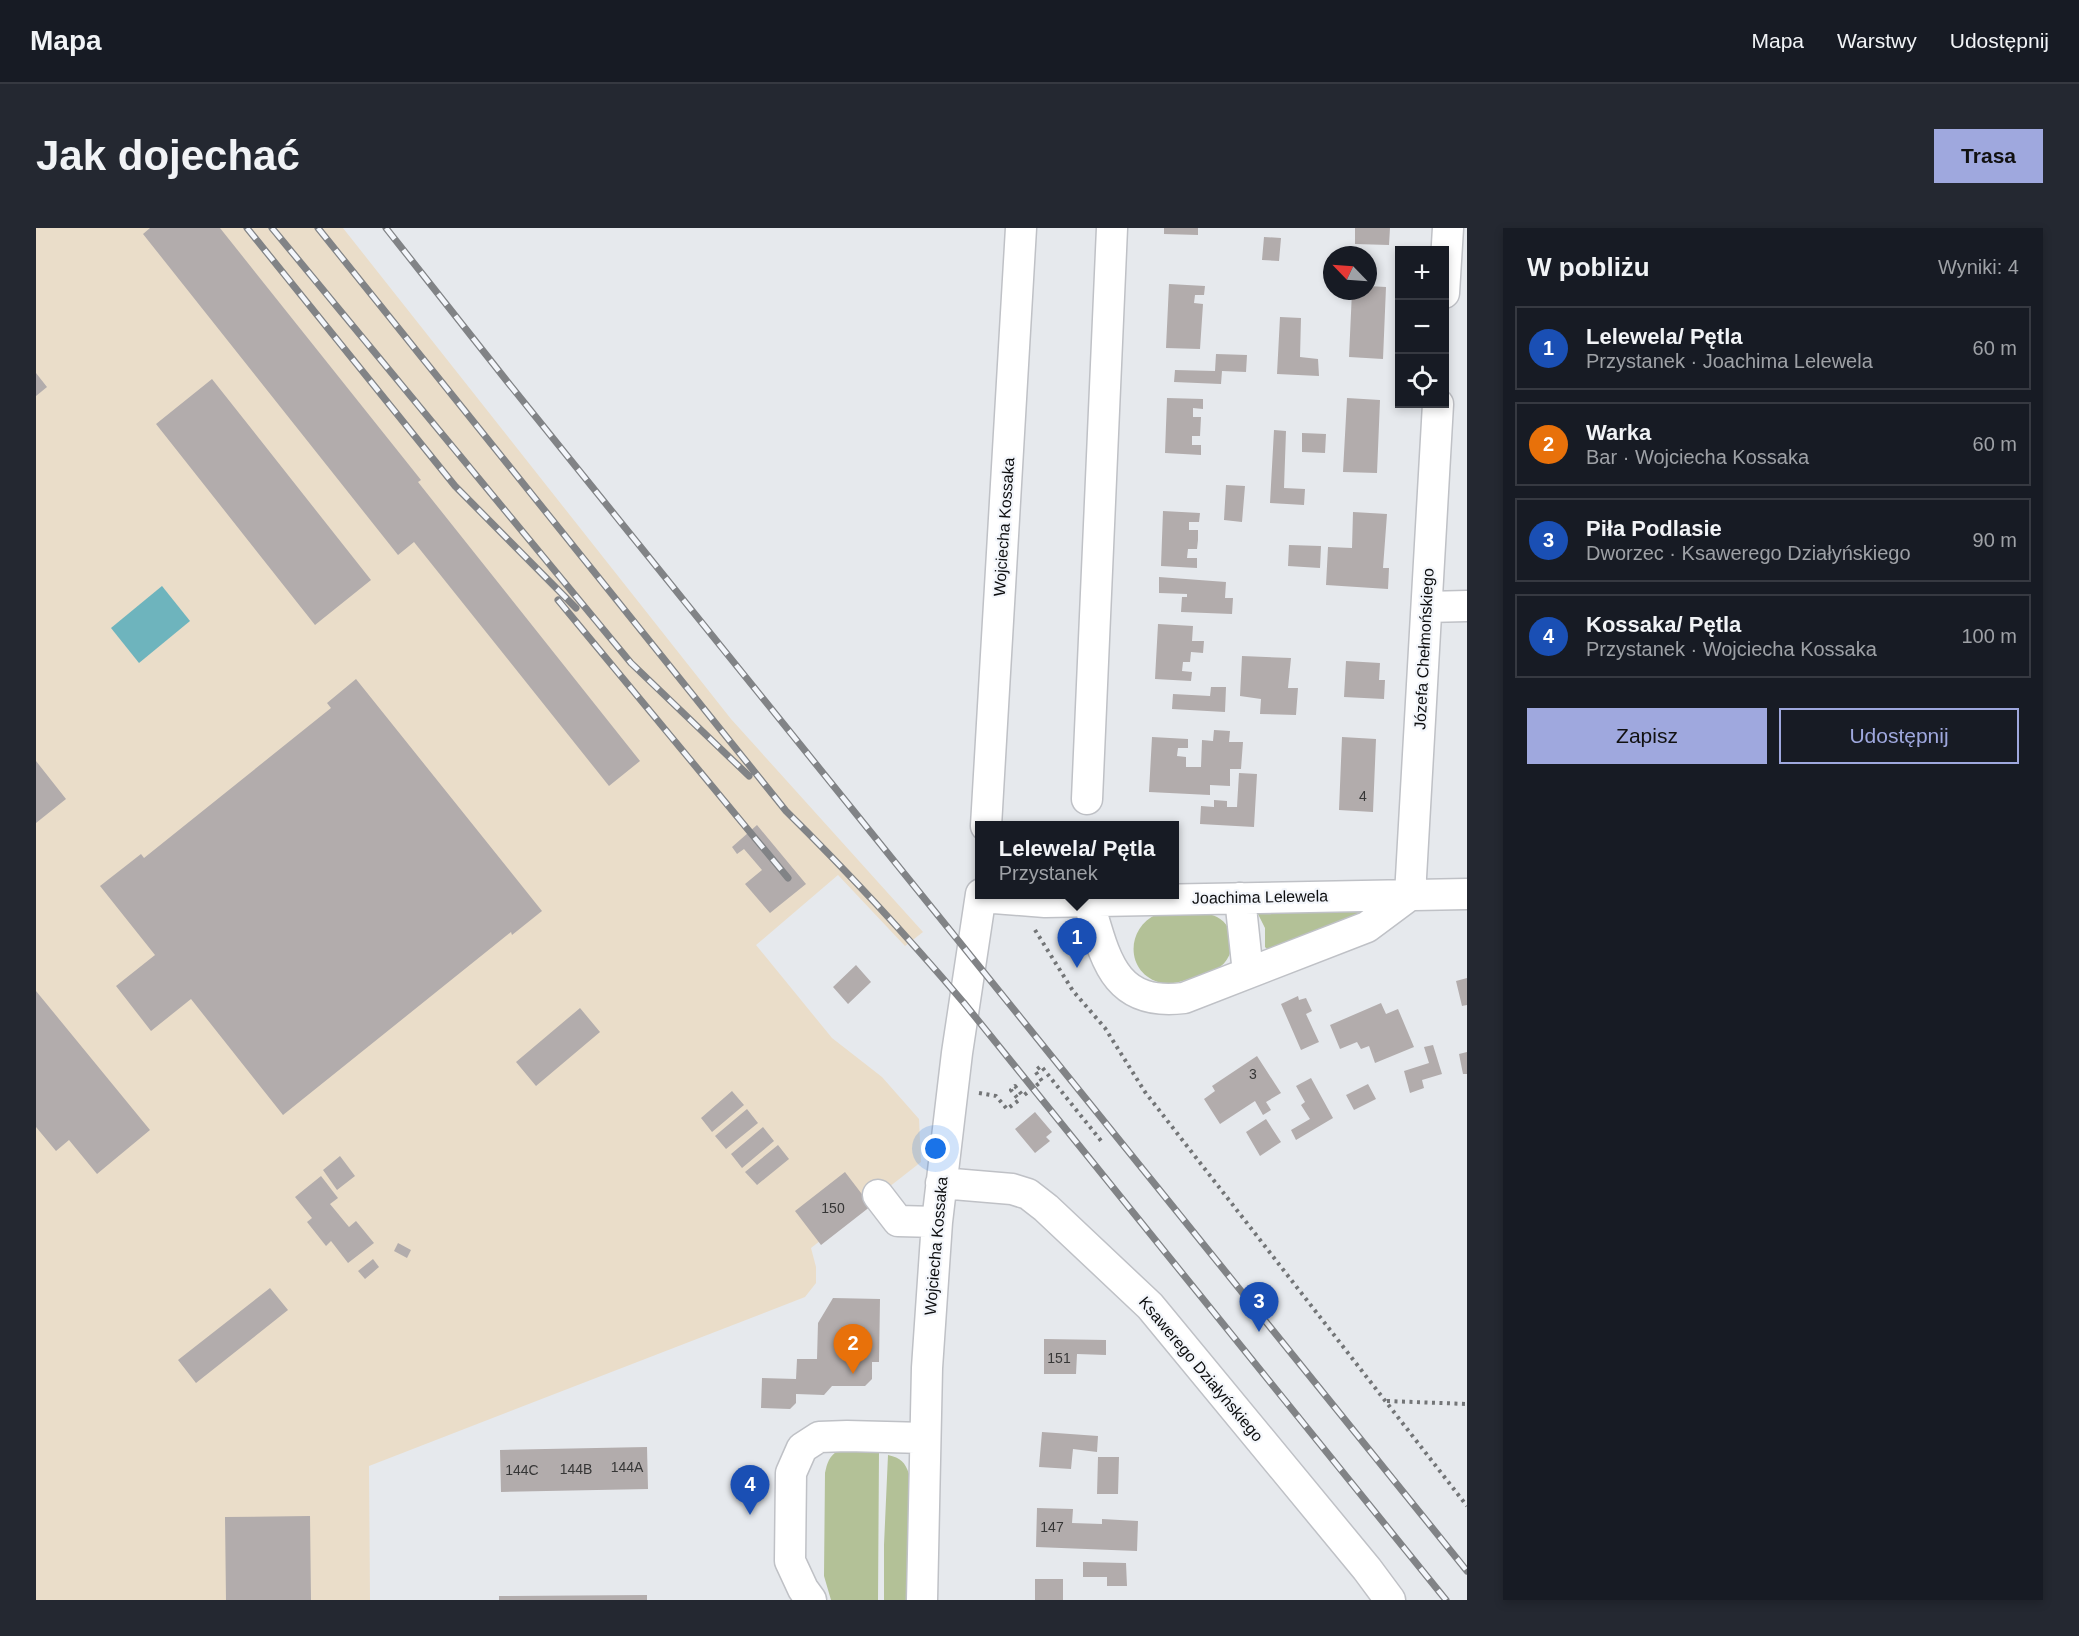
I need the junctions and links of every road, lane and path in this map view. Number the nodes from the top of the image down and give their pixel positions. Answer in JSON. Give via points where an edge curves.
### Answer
{"nodes":[{"id":1,"x":1021,"y":228,"type":"edge"},
{"id":2,"x":1113,"y":228,"type":"edge"},
{"id":3,"x":1448,"y":228,"type":"edge"},
{"id":4,"x":1447,"y":246,"type":"edge"},
{"id":5,"x":1438,"y":408,"type":"edge"},
{"id":6,"x":1467,"y":606,"type":"edge"},
{"id":7,"x":1427,"y":607,"type":"junction"},
{"id":8,"x":1087,"y":799,"type":"dead end"},
{"id":9,"x":986,"y":821,"type":"edge"},
{"id":10,"x":1467,"y":894,"type":"edge"},
{"id":11,"x":1410,"y":895,"type":"junction"},
{"id":12,"x":1240,"y":898,"type":"junction"},
{"id":13,"x":981,"y":899,"type":"edge"},
{"id":14,"x":1013,"y":899,"type":"edge"},
{"id":15,"x":1164,"y":899,"type":"edge"},
{"id":16,"x":1179,"y":899,"type":"edge"},
{"id":17,"x":1088,"y":900,"type":"junction"},
{"id":18,"x":1028,"y":927,"type":"dead end"},
{"id":19,"x":1248,"y":973,"type":"junction"},
{"id":20,"x":969,"y":1091,"type":"dead end"},
{"id":21,"x":1102,"y":1142,"type":"dead end"},
{"id":22,"x":941,"y":1183,"type":"junction"},
{"id":23,"x":878,"y":1195,"type":"dead end"},
{"id":24,"x":937,"y":1222,"type":"junction"},
{"id":25,"x":1386,"y":1401,"type":"junction"},
{"id":26,"x":1467,"y":1404,"type":"edge"},
{"id":27,"x":925,"y":1438,"type":"junction"},
{"id":28,"x":1467,"y":1506,"type":"edge"},
{"id":29,"x":806,"y":1596,"type":"edge"},
{"id":30,"x":922,"y":1600,"type":"edge"},
{"id":31,"x":1390,"y":1600,"type":"edge"}],
"edges":[{"from":1,"to":9,"type":"street","name":"Wojciecha Kossaka"},
{"from":2,"to":8,"type":"street"},
{"from":3,"to":4,"type":"street"},
{"from":5,"to":7,"type":"street","name":"Józefa Chełmońskiego"},
{"from":6,"to":7,"type":"street"},
{"from":7,"to":11,"type":"street","name":"Józefa Chełmońskiego"},
{"from":10,"to":11,"type":"street","name":"Joachima Lelewela"},
{"from":11,"to":12,"type":"street","name":"Joachima Lelewela"},
{"from":11,"to":19,"type":"street","via":[[1367,927]]},
{"from":12,"to":16,"type":"street","name":"Joachima Lelewela"},
{"from":12,"to":19,"type":"street"},
{"from":13,"to":22,"type":"street","name":"Wojciecha Kossaka"},
{"from":14,"to":17,"type":"street","name":"Joachima Lelewela"},
{"from":15,"to":17,"type":"street","name":"Joachima Lelewela"},
{"from":17,"to":19,"type":"street","via":[[1103,950],[1118,976],[1140,996],[1184,998]]},
{"from":18,"to":25,"type":"path","via":[[1035,929],[1073,991],[1110,1035],[1145,1092]]},
{"from":20,"to":21,"type":"path","via":[[996,1095],[1007,1109],[1019,1100],[1011,1090],[1015,1086],[1023,1096],[1042,1081],[1035,1071],[1041,1066]]},
{"from":22,"to":24,"type":"street","name":"Wojciecha Kossaka"},
{"from":22,"to":31,"type":"street","name":"Ksawerego Działyńskiego","via":[[1012,1189],[1028,1194],[1046,1208],[1150,1306]]},
{"from":23,"to":24,"type":"street","via":[[898,1221]]},
{"from":24,"to":27,"type":"street","name":"Wojciecha Kossaka"},
{"from":25,"to":26,"type":"path"},
{"from":25,"to":28,"type":"path"},
{"from":27,"to":29,"type":"street","via":[[819,1437],[802,1449],[792,1473],[790,1561]]},
{"from":27,"to":30,"type":"street","name":"Wojciecha Kossaka"}]}
